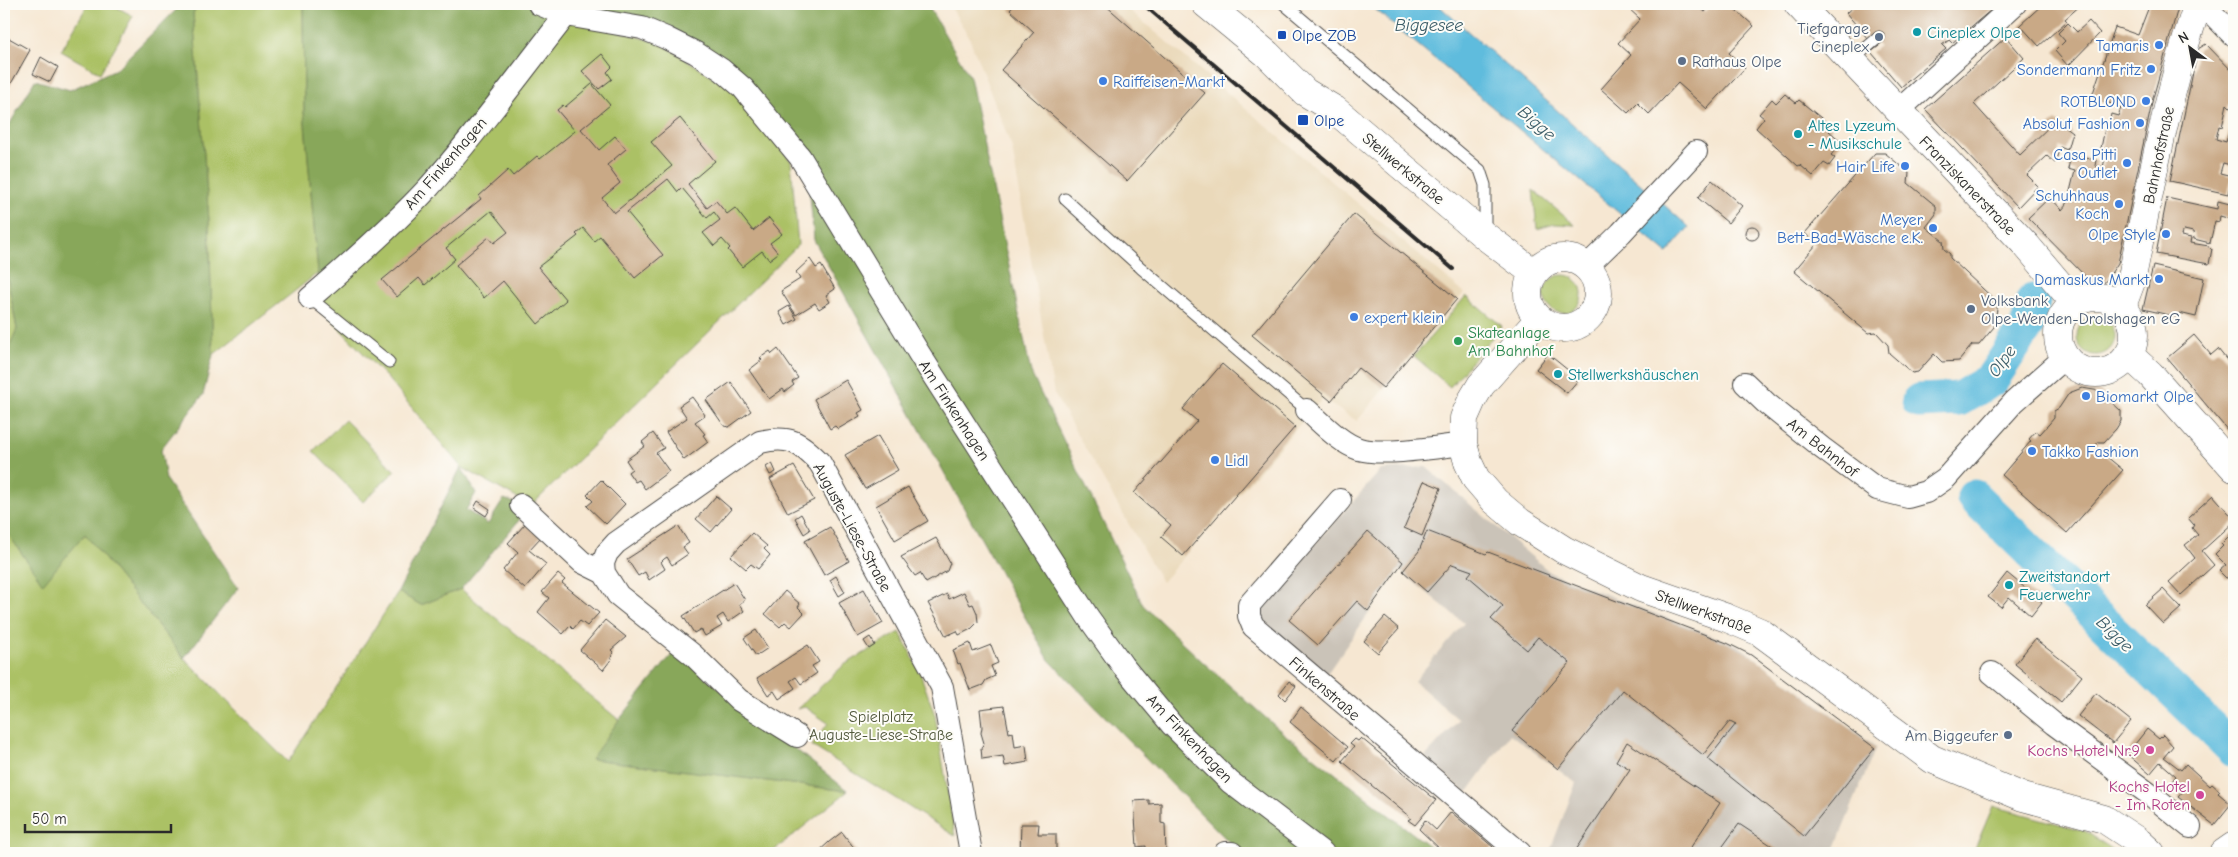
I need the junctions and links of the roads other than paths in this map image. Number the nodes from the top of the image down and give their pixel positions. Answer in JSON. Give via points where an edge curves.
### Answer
{"nodes":[{"id":1,"x":538,"y":4,"type":"edge"},
{"id":2,"x":1206,"y":4,"type":"edge"},
{"id":3,"x":1284,"y":4,"type":"edge"},
{"id":4,"x":1798,"y":4,"type":"edge"},
{"id":5,"x":2015,"y":4,"type":"edge"},
{"id":6,"x":2198,"y":4,"type":"edge"},
{"id":7,"x":2203,"y":4,"type":"edge"},
{"id":8,"x":566,"y":15,"type":"junction"},
{"id":9,"x":2234,"y":36,"type":"edge"},
{"id":10,"x":1879,"y":37,"type":"dead end"},
{"id":11,"x":1850,"y":62,"type":"junction"},
{"id":12,"x":1898,"y":111,"type":"junction"},
{"id":13,"x":1696,"y":152,"type":"dead end"},
{"id":14,"x":1065,"y":199,"type":"dead end"},
{"id":15,"x":1485,"y":236,"type":"junction"},
{"id":16,"x":1586,"y":267,"type":"junction"},
{"id":17,"x":1534,"y":273,"type":"junction"},
{"id":18,"x":310,"y":298,"type":"joint"},
{"id":19,"x":2074,"y":303,"type":"junction"},
{"id":20,"x":2122,"y":306,"type":"junction"},
{"id":21,"x":1539,"y":319,"type":"junction"},
{"id":22,"x":2129,"y":355,"type":"junction"},
{"id":23,"x":2065,"y":358,"type":"junction"},
{"id":24,"x":389,"y":362,"type":"dead end"},
{"id":25,"x":1745,"y":383,"type":"dead end"},
{"id":26,"x":1307,"y":410,"type":"joint"},
{"id":27,"x":1463,"y":444,"type":"junction"},
{"id":28,"x":2234,"y":468,"type":"edge"},
{"id":29,"x":1340,"y":500,"type":"dead end"},
{"id":30,"x":521,"y":505,"type":"dead end"},
{"id":31,"x":604,"y":574,"type":"junction"},
{"id":32,"x":1992,"y":673,"type":"dead end"},
{"id":33,"x":797,"y":736,"type":"dead end"},
{"id":34,"x":2190,"y":826,"type":"dead end"},
{"id":35,"x":2234,"y":846,"type":"edge"},
{"id":36,"x":970,"y":853,"type":"edge"},
{"id":37,"x":1224,"y":853,"type":"edge"},
{"id":38,"x":1232,"y":853,"type":"edge"},
{"id":39,"x":1323,"y":853,"type":"edge"},
{"id":40,"x":1520,"y":853,"type":"edge"},
{"id":41,"x":2151,"y":853,"type":"edge"},
{"id":42,"x":2224,"y":853,"type":"edge"}],
"edges":[{"from":1,"to":8,"type":"street","name":"Am Finkenhagen"},
{"from":2,"to":15,"type":"main road","name":"Stellwerkstraße","via":[[1267,54],[1305,92],[1335,110]]},
{"from":3,"to":15,"type":"lane","via":[[1480,170],[1485,185]]},
{"from":4,"to":11,"type":"main road","name":"Franziskanerstraße"},
{"from":5,"to":12,"type":"street"},
{"from":6,"to":20,"type":"main road","name":"Bahnhofstraße","via":[[2169,104],[2131,282]]},
{"from":7,"to":9,"type":"street"},
{"from":8,"to":18,"type":"street","name":"Am Finkenhagen","via":[[460,151],[427,188],[357,258]]},
{"from":8,"to":39,"type":"street","name":"Am Finkenhagen","via":[[642,28],[716,66],[743,88],[800,157],[920,355],[1088,617],[1123,666],[1172,725],[1230,782]]},
{"from":10,"to":11,"type":"lane"},
{"from":11,"to":12,"type":"main road","name":"Franziskanerstraße"},
{"from":12,"to":19,"type":"main road","name":"Franziskanerstraße","via":[[2026,246]]},
{"from":13,"to":16,"type":"street"},
{"from":14,"to":26,"type":"lane"},
{"from":15,"to":17,"type":"main road","name":"Stellwerkstraße"},
{"from":16,"to":17,"type":"main road","via":[[1576,260],[1553,259]]},
{"from":16,"to":21,"type":"main road","via":[[1598,286],[1595,308],[1589,317],[1570,328],[1548,325]]},
{"from":17,"to":21,"type":"main road","via":[[1529,302]]},
{"from":18,"to":24,"type":"lane"},
{"from":19,"to":20,"type":"main road","via":[[2099,297]]},
{"from":19,"to":23,"type":"main road","via":[[2063,314],[2058,328],[2060,348]]},
{"from":20,"to":22,"type":"main road","via":[[2134,330]]},
{"from":21,"to":27,"type":"main road","name":"Stellwerkstraße","via":[[1472,400],[1464,418]]},
{"from":22,"to":23,"type":"main road","via":[[2110,371],[2097,373],[2085,372]]},
{"from":22,"to":28,"type":"main road"},
{"from":23,"to":25,"type":"street","name":"Am Bahnhof","via":[[2014,402],[1946,478],[1926,492],[1908,497],[1877,489],[1794,426]]},
{"from":26,"to":27,"type":"street","via":[[1336,435],[1359,449],[1427,449]]},
{"from":27,"to":41,"type":"main road","name":"Stellwerkstraße","via":[[1476,479],[1495,501],[1520,522],[1564,550],[1641,588],[1760,632],[1932,759],[2023,797],[2104,819]]},
{"from":29,"to":40,"type":"street","name":"Finkenstraße","via":[[1250,605],[1249,616],[1253,626]]},
{"from":30,"to":31,"type":"street","via":[[582,562]]},
{"from":31,"to":33,"type":"street","via":[[618,595],[693,655],[739,700]]},
{"from":31,"to":36,"type":"street","name":"Auguste-Liese-Straße","via":[[603,563],[616,543],[760,442],[778,437],[793,440],[808,450],[820,463],[942,687]]},
{"from":32,"to":34,"type":"street"},
{"from":35,"to":42,"type":"main road"},
{"from":37,"to":38,"type":"street"}]}
